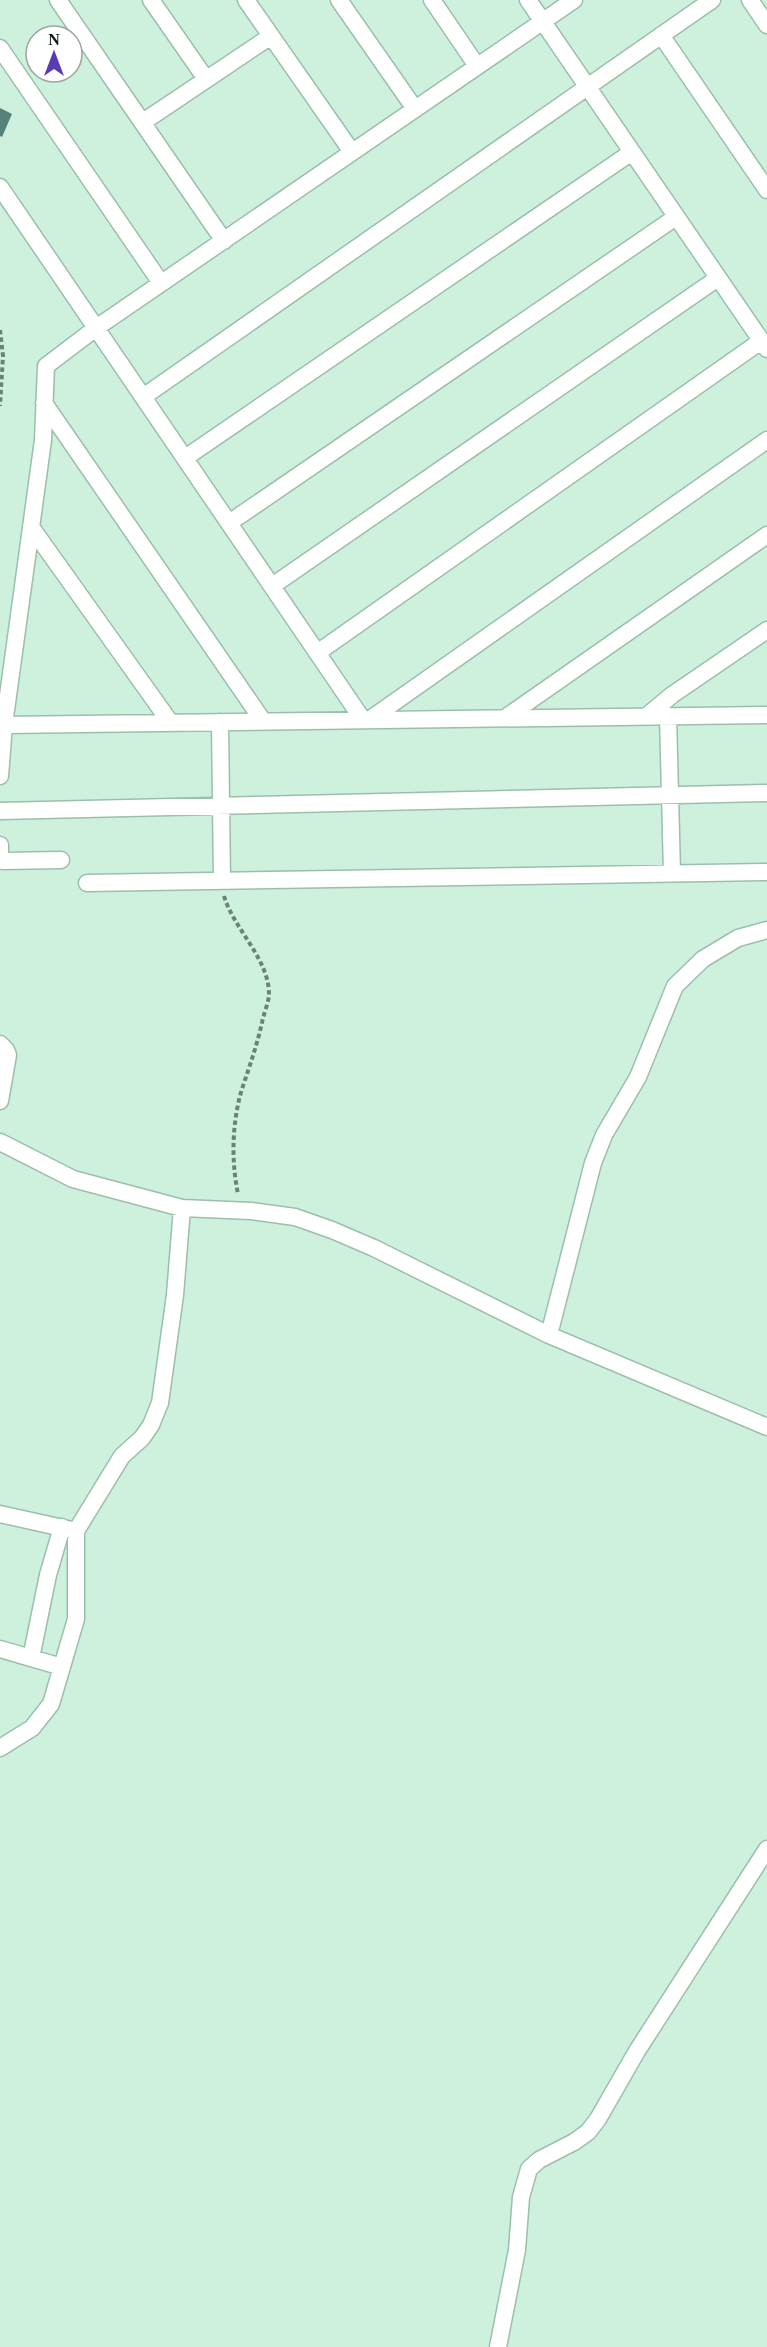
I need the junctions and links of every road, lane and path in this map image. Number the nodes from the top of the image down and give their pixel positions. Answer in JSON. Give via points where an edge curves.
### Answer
{"nodes":[{"id":1,"x":58,"y":0,"type":"edge"},
{"id":2,"x":151,"y":0,"type":"edge"},
{"id":3,"x":246,"y":0,"type":"edge"},
{"id":4,"x":339,"y":0,"type":"edge"},
{"id":5,"x":432,"y":0,"type":"edge"},
{"id":6,"x":528,"y":0,"type":"edge"},
{"id":7,"x":574,"y":0,"type":"edge"},
{"id":8,"x":712,"y":0,"type":"edge"},
{"id":9,"x":750,"y":0,"type":"edge"},
{"id":10,"x":543,"y":22,"type":"junction"},
{"id":11,"x":767,"y":25,"type":"edge"},
{"id":12,"x":661,"y":35,"type":"junction"},
{"id":13,"x":271,"y":36,"type":"junction"},
{"id":14,"x":0,"y":48,"type":"edge"},
{"id":15,"x":477,"y":66,"type":"junction"},
{"id":16,"x":207,"y":79,"type":"junction"},
{"id":17,"x":587,"y":87,"type":"junction"},
{"id":18,"x":415,"y":109,"type":"junction"},
{"id":19,"x":143,"y":122,"type":"junction"},
{"id":20,"x":352,"y":152,"type":"junction"},
{"id":21,"x":632,"y":152,"type":"junction"},
{"id":22,"x":0,"y":187,"type":"edge"},
{"id":23,"x":767,"y":190,"type":"edge"},
{"id":24,"x":676,"y":216,"type":"junction"},
{"id":25,"x":224,"y":240,"type":"junction"},
{"id":26,"x":718,"y":278,"type":"junction"},
{"id":27,"x":161,"y":284,"type":"junction"},
{"id":28,"x":96,"y":328,"type":"junction"},
{"id":29,"x":0,"y":330,"type":"edge"},
{"id":30,"x":764,"y":345,"type":"edge"},
{"id":31,"x":143,"y":397,"type":"junction"},
{"id":32,"x":45,"y":403,"type":"junction"},
{"id":33,"x":0,"y":406,"type":"edge"},
{"id":34,"x":767,"y":440,"type":"edge"},
{"id":35,"x":185,"y":458,"type":"junction"},
{"id":36,"x":229,"y":523,"type":"junction"},
{"id":37,"x":31,"y":527,"type":"junction"},
{"id":38,"x":767,"y":535,"type":"edge"},
{"id":39,"x":272,"y":586,"type":"junction"},
{"id":40,"x":767,"y":630,"type":"edge"},
{"id":41,"x":317,"y":652,"type":"junction"},
{"id":42,"x":648,"y":715,"type":"junction"},
{"id":43,"x":767,"y":715,"type":"edge"},
{"id":44,"x":668,"y":716,"type":"junction"},
{"id":45,"x":505,"y":718,"type":"junction"},
{"id":46,"x":366,"y":720,"type":"junction"},
{"id":47,"x":263,"y":721,"type":"junction"},
{"id":48,"x":170,"y":722,"type":"junction"},
{"id":49,"x":220,"y":722,"type":"junction"},
{"id":50,"x":4,"y":725,"type":"junction"},
{"id":51,"x":0,"y":776,"type":"edge"},
{"id":52,"x":767,"y":793,"type":"edge"},
{"id":53,"x":670,"y":796,"type":"junction"},
{"id":54,"x":221,"y":806,"type":"junction"},
{"id":55,"x":0,"y":811,"type":"edge"},
{"id":56,"x":0,"y":845,"type":"edge"},
{"id":57,"x":61,"y":860,"type":"dead end"},
{"id":58,"x":767,"y":872,"type":"edge"},
{"id":59,"x":672,"y":873,"type":"junction"},
{"id":60,"x":222,"y":881,"type":"junction"},
{"id":61,"x":87,"y":883,"type":"dead end"},
{"id":62,"x":767,"y":930,"type":"edge"},
{"id":63,"x":0,"y":1044,"type":"edge"},
{"id":64,"x":0,"y":1101,"type":"edge"},
{"id":65,"x":0,"y":1142,"type":"edge"},
{"id":66,"x":182,"y":1208,"type":"junction"},
{"id":67,"x":241,"y":1210,"type":"junction"},
{"id":68,"x":549,"y":1335,"type":"junction"},
{"id":69,"x":767,"y":1427,"type":"edge"},
{"id":70,"x":0,"y":1514,"type":"edge"},
{"id":71,"x":69,"y":1529,"type":"junction"},
{"id":72,"x":0,"y":1649,"type":"edge"},
{"id":73,"x":31,"y":1658,"type":"junction"},
{"id":74,"x":62,"y":1667,"type":"junction"},
{"id":75,"x":0,"y":1748,"type":"edge"},
{"id":76,"x":767,"y":1848,"type":"edge"},
{"id":77,"x":498,"y":2347,"type":"edge"}],
"edges":[{"from":1,"to":19,"type":"street"},
{"from":2,"to":16,"type":"street"},
{"from":3,"to":13,"type":"street"},
{"from":4,"to":18,"type":"street"},
{"from":5,"to":15,"type":"street"},
{"from":6,"to":10,"type":"street"},
{"from":7,"to":10,"type":"street"},
{"from":8,"to":12,"type":"street"},
{"from":9,"to":11,"type":"street"},
{"from":10,"to":15,"type":"street"},
{"from":10,"to":17,"type":"street"},
{"from":12,"to":17,"type":"street"},
{"from":12,"to":23,"type":"street"},
{"from":13,"to":16,"type":"street"},
{"from":13,"to":20,"type":"street"},
{"from":14,"to":27,"type":"street"},
{"from":15,"to":18,"type":"street"},
{"from":16,"to":19,"type":"street"},
{"from":17,"to":21,"type":"street"},
{"from":17,"to":31,"type":"street"},
{"from":18,"to":20,"type":"street"},
{"from":19,"to":25,"type":"street"},
{"from":20,"to":25,"type":"street"},
{"from":21,"to":24,"type":"street"},
{"from":21,"to":35,"type":"street"},
{"from":22,"to":28,"type":"street"},
{"from":24,"to":26,"type":"street"},
{"from":24,"to":36,"type":"street"},
{"from":25,"to":27,"type":"street"},
{"from":26,"to":30,"type":"street"},
{"from":26,"to":39,"type":"street"},
{"from":27,"to":28,"type":"street"},
{"from":28,"to":31,"type":"street"},
{"from":28,"to":32,"type":"street","via":[[46,366]]},
{"from":29,"to":33,"type":"path"},
{"from":30,"to":41,"type":"street"},
{"from":31,"to":35,"type":"street"},
{"from":32,"to":37,"type":"street"},
{"from":32,"to":47,"type":"street"},
{"from":34,"to":46,"type":"street"},
{"from":35,"to":36,"type":"street"},
{"from":36,"to":39,"type":"street"},
{"from":37,"to":48,"type":"street"},
{"from":37,"to":50,"type":"street"},
{"from":38,"to":45,"type":"street"},
{"from":39,"to":41,"type":"street"},
{"from":40,"to":42,"type":"street"},
{"from":41,"to":46,"type":"street"},
{"from":42,"to":44,"type":"street"},
{"from":42,"to":45,"type":"street"},
{"from":43,"to":44,"type":"street"},
{"from":44,"to":53,"type":"street"},
{"from":45,"to":46,"type":"street"},
{"from":46,"to":47,"type":"street"},
{"from":47,"to":49,"type":"street"},
{"from":48,"to":49,"type":"street"},
{"from":48,"to":50,"type":"street"},
{"from":49,"to":54,"type":"street"},
{"from":50,"to":51,"type":"street"},
{"from":52,"to":53,"type":"street"},
{"from":53,"to":54,"type":"street"},
{"from":53,"to":59,"type":"street"},
{"from":54,"to":55,"type":"street"},
{"from":54,"to":60,"type":"street"},
{"from":56,"to":57,"type":"street","via":[[0,858],[8,862]]},
{"from":58,"to":59,"type":"street"},
{"from":59,"to":60,"type":"street"},
{"from":60,"to":61,"type":"street"},
{"from":60,"to":67,"type":"path","via":[[234,923],[256,953],[266,975],[269,996],[237,1109],[234,1145]]},
{"from":62,"to":68,"type":"street","via":[[738,938],[703,959],[675,986],[638,1077],[604,1135],[593,1163]]},
{"from":63,"to":64,"type":"street","via":[[8,1055]]},
{"from":65,"to":66,"type":"street","via":[[73,1179]]},
{"from":66,"to":67,"type":"street"},
{"from":66,"to":71,"type":"street","via":[[160,1403],[142,1438],[122,1456]]},
{"from":67,"to":68,"type":"street","via":[[295,1217],[332,1230]]},
{"from":68,"to":69,"type":"street"},
{"from":70,"to":71,"type":"street"},
{"from":71,"to":73,"type":"street","via":[[48,1575]]},
{"from":71,"to":74,"type":"street","via":[[76,1619]]},
{"from":72,"to":73,"type":"street"},
{"from":73,"to":74,"type":"street"},
{"from":74,"to":75,"type":"street","via":[[51,1704],[32,1728]]},
{"from":76,"to":77,"type":"street","via":[[598,2119],[581,2137],[529,2169],[521,2197],[517,2250]]}]}
